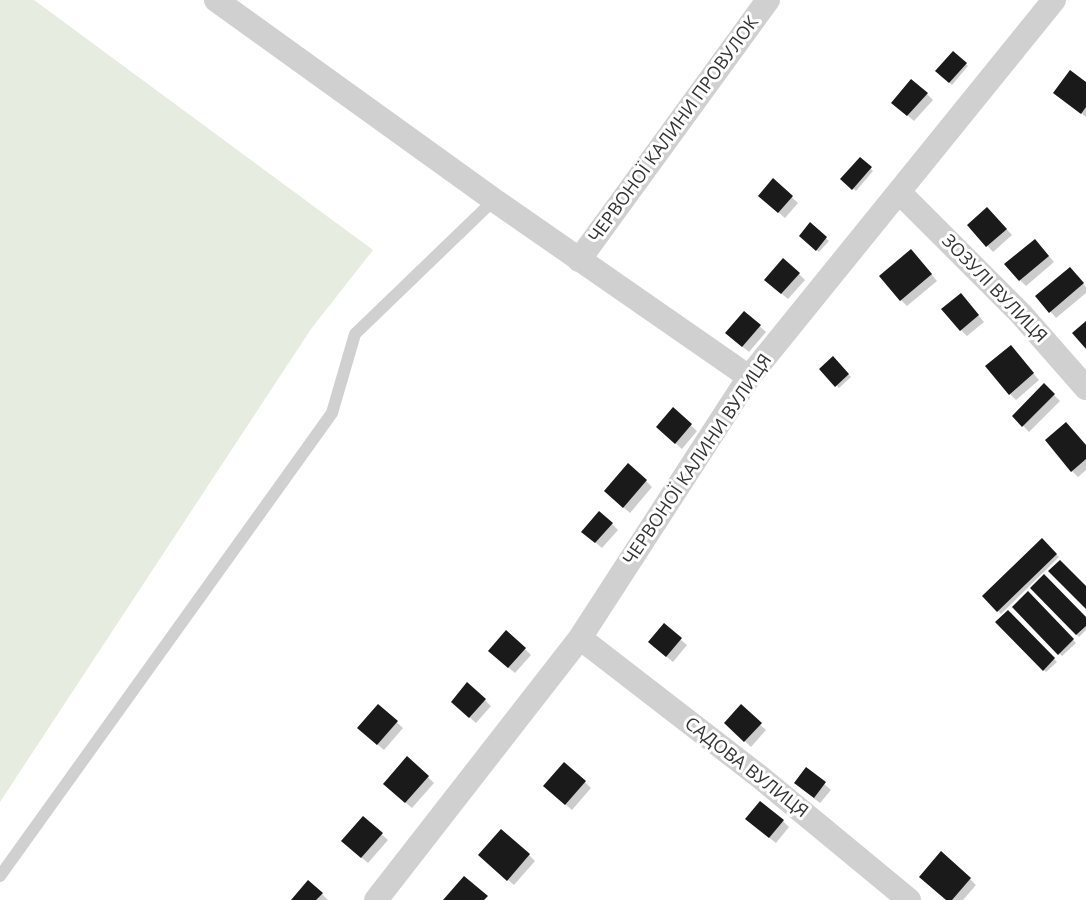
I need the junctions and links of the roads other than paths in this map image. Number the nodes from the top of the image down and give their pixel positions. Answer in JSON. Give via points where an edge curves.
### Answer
{"nodes":[{"id":1,"x":216,"y":0,"type":"edge"},
{"id":2,"x":768,"y":0,"type":"edge"},
{"id":3,"x":1054,"y":0,"type":"edge"},
{"id":4,"x":899,"y":192,"type":"junction"},
{"id":5,"x":494,"y":200,"type":"junction"},
{"id":6,"x":579,"y":260,"type":"junction"},
{"id":7,"x":749,"y":377,"type":"junction"},
{"id":8,"x":1086,"y":388,"type":"edge"},
{"id":9,"x":580,"y":638,"type":"junction"},
{"id":10,"x":0,"y":876,"type":"edge"},
{"id":11,"x":376,"y":900,"type":"edge"},
{"id":12,"x":909,"y":900,"type":"edge"}],
"edges":[{"from":1,"to":5,"type":"street"},
{"from":2,"to":6,"type":"street","name":"ЧЕРВОНОЇ КАЛИНИ ПРОВУЛОК"},
{"from":3,"to":4,"type":"street","name":"ЧЕРВОНОЇ КАЛИНИ ВУЛИЦЯ"},
{"from":4,"to":7,"type":"street","name":"ЧЕРВОНОЇ КАЛИНИ ВУЛИЦЯ"},
{"from":4,"to":8,"type":"street","name":"ЗОЗУЛІ ВУЛИЦЯ","via":[[1021,314]]},
{"from":5,"to":6,"type":"street"},
{"from":5,"to":10,"type":"lane","via":[[355,334],[332,413]]},
{"from":6,"to":7,"type":"street"},
{"from":7,"to":9,"type":"street","name":"ЧЕРВОНОЇ КАЛИНИ ВУЛИЦЯ"},
{"from":9,"to":11,"type":"street","name":"ЧЕРВОНОЇ КАЛИНИ ВУЛИЦЯ"},
{"from":9,"to":12,"type":"street","name":"САДОВА ВУЛИЦЯ","via":[[760,777]]}]}
